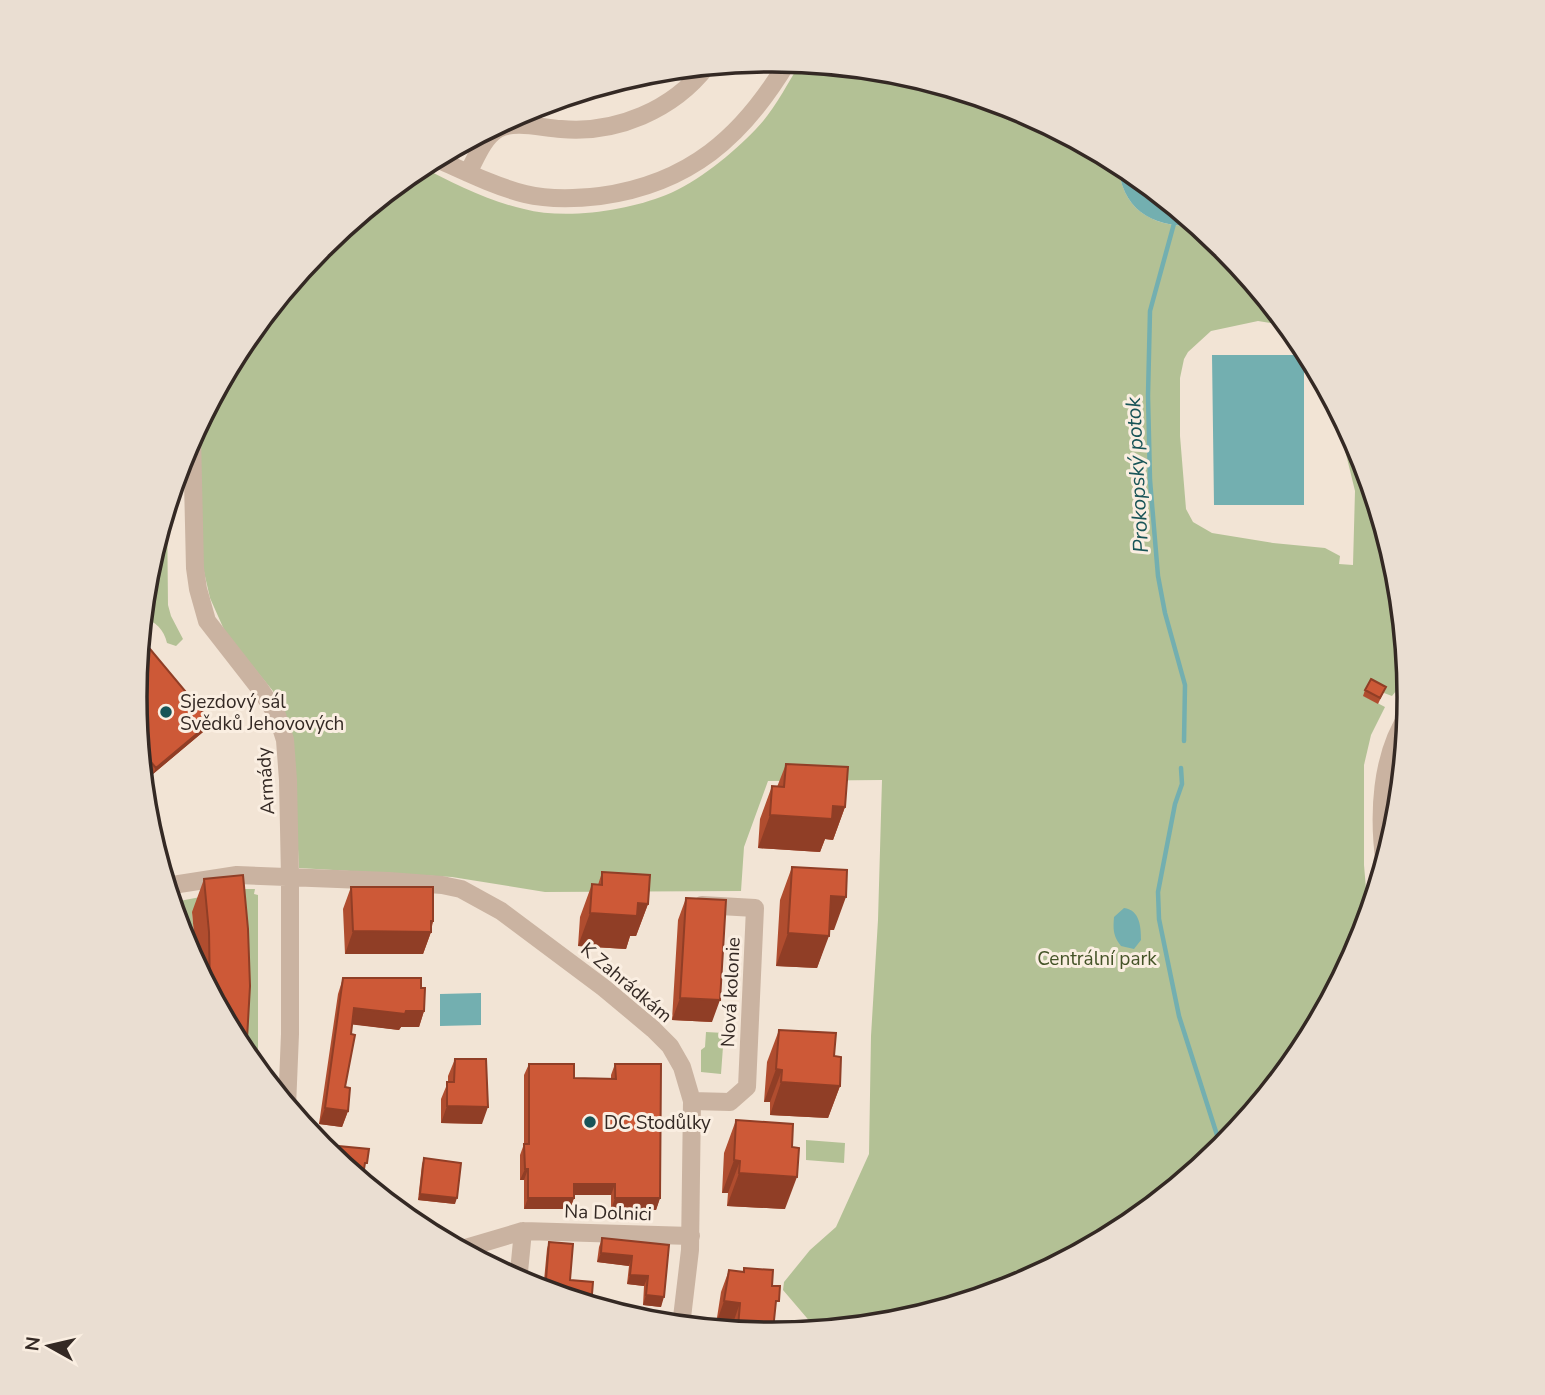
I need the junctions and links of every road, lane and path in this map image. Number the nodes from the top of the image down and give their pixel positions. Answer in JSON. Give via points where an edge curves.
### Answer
{"nodes":[{"id":1,"x":781,"y":72,"type":"edge"},
{"id":2,"x":697,"y":76,"type":"edge"},
{"id":3,"x":519,"y":125,"type":"edge"},
{"id":4,"x":486,"y":141,"type":"edge"},
{"id":5,"x":447,"y":164,"type":"edge"},
{"id":6,"x":468,"y":173,"type":"junction"},
{"id":7,"x":185,"y":483,"type":"edge"},
{"id":8,"x":1397,"y":736,"type":"edge"},
{"id":9,"x":1384,"y":829,"type":"edge"},
{"id":10,"x":290,"y":877,"type":"junction"},
{"id":11,"x":176,"y":885,"type":"edge"},
{"id":12,"x":684,"y":904,"type":"edge"},
{"id":13,"x":288,"y":1092,"type":"edge"},
{"id":14,"x":692,"y":1101,"type":"junction"},
{"id":15,"x":523,"y":1231,"type":"junction"},
{"id":16,"x":691,"y":1236,"type":"junction"},
{"id":17,"x":473,"y":1246,"type":"edge"},
{"id":18,"x":520,"y":1270,"type":"edge"},
{"id":19,"x":682,"y":1316,"type":"edge"}],
"edges":[{"from":1,"to":6,"type":"street","via":[[752,115],[714,151],[642,188],[546,198]]},
{"from":2,"to":3,"type":"street","via":[[662,106],[626,122],[580,131]]},
{"from":4,"to":6,"type":"street"},
{"from":5,"to":6,"type":"street"},
{"from":7,"to":10,"type":"street","name":"Armády","via":[[198,589],[207,621],[260,689],[285,740]]},
{"from":8,"to":9,"type":"street","via":[[1386,766]]},
{"from":10,"to":11,"type":"street","name":"K Zahrádkám","via":[[237,875]]},
{"from":10,"to":13,"type":"street","name":"Armády"},
{"from":10,"to":14,"type":"street","name":"K Zahrádkám","via":[[461,888],[491,905],[653,1029],[682,1067]]},
{"from":12,"to":14,"type":"street","name":"Nová kolonie","via":[[755,908],[747,1087],[730,1102]]},
{"from":14,"to":16,"type":"street","name":"K Zahrádkám"},
{"from":15,"to":16,"type":"street","name":"Na Dolnici"},
{"from":15,"to":17,"type":"street","name":"Na Dolnici"},
{"from":15,"to":18,"type":"street"},
{"from":16,"to":19,"type":"street","name":"K Zahrádkám"}]}
